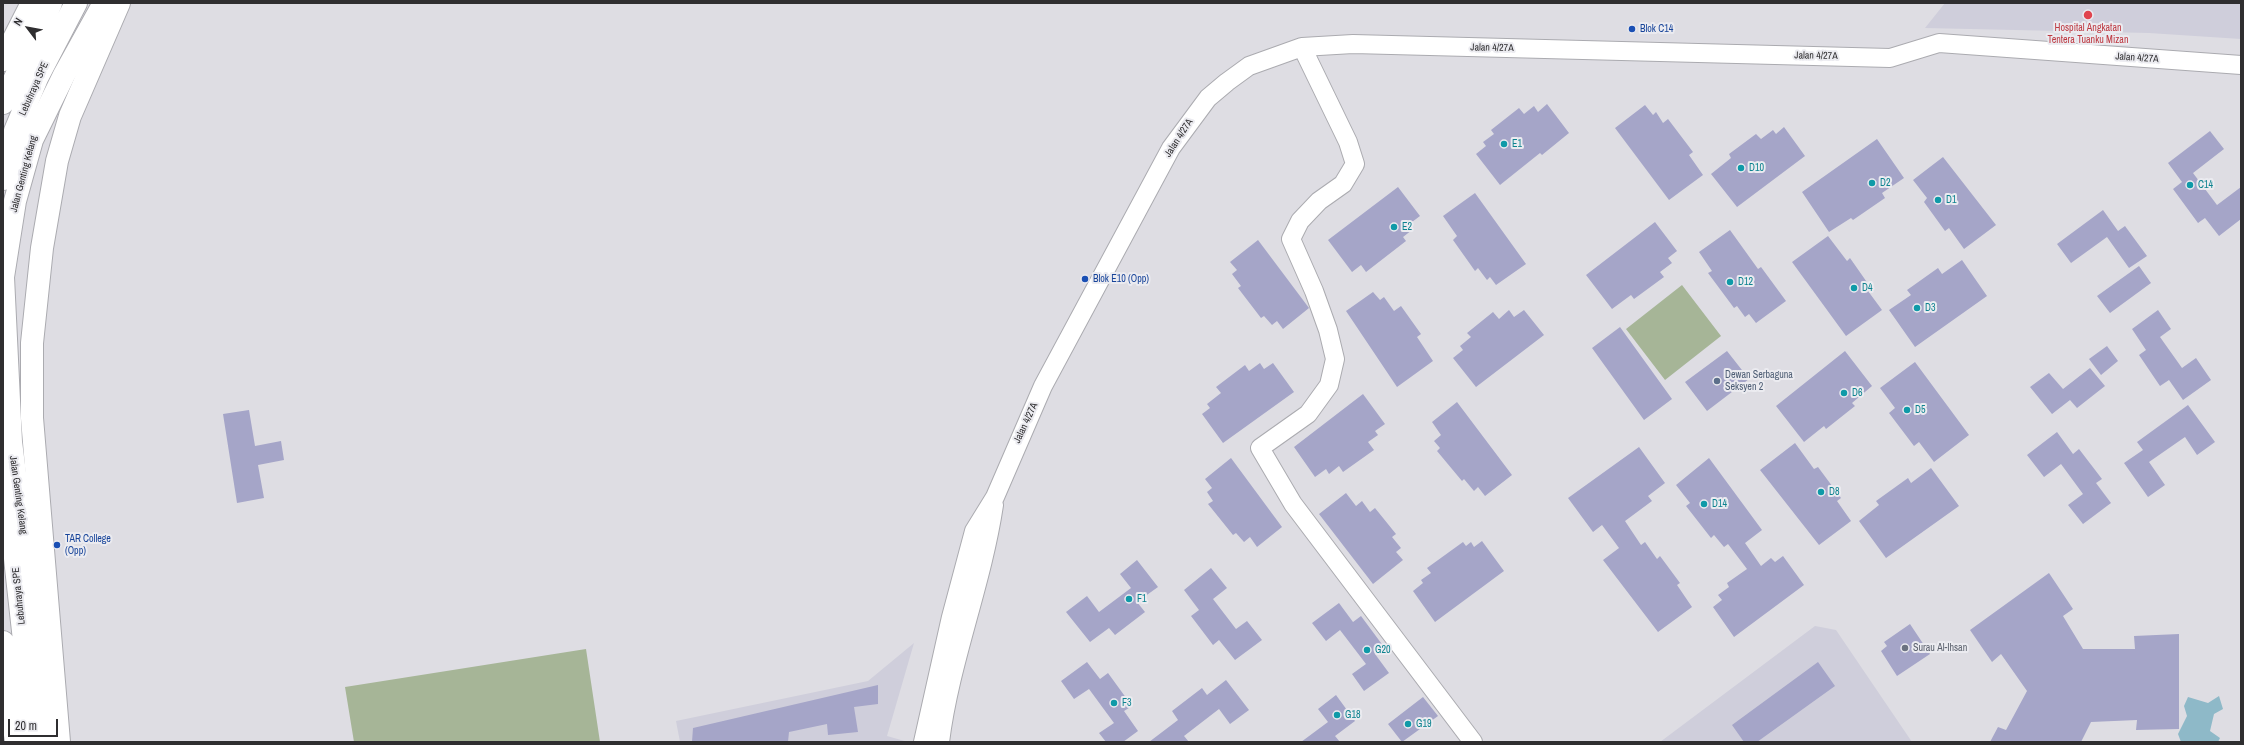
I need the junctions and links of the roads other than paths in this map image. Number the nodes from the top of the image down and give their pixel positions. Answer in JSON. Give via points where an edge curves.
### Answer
{"nodes":[{"id":1,"x":32,"y":3,"type":"edge"},
{"id":2,"x":51,"y":3,"type":"edge"},
{"id":3,"x":76,"y":3,"type":"edge"},
{"id":4,"x":104,"y":3,"type":"edge"},
{"id":5,"x":119,"y":3,"type":"edge"},
{"id":6,"x":1302,"y":47,"type":"junction"},
{"id":7,"x":3,"y":60,"type":"edge"},
{"id":8,"x":2241,"y":65,"type":"edge"},
{"id":9,"x":3,"y":103,"type":"edge"},
{"id":10,"x":3,"y":179,"type":"edge"},
{"id":11,"x":3,"y":449,"type":"edge"},
{"id":12,"x":995,"y":497,"type":"junction"},
{"id":13,"x":3,"y":642,"type":"edge"},
{"id":14,"x":3,"y":704,"type":"edge"},
{"id":15,"x":8,"y":742,"type":"edge"},
{"id":16,"x":16,"y":742,"type":"edge"},
{"id":17,"x":38,"y":742,"type":"edge"},
{"id":18,"x":48,"y":742,"type":"edge"},
{"id":19,"x":59,"y":742,"type":"edge"},
{"id":20,"x":923,"y":742,"type":"edge"},
{"id":21,"x":940,"y":742,"type":"edge"},
{"id":22,"x":1473,"y":742,"type":"edge"}],
"edges":[{"from":1,"to":7,"type":"main road"},
{"from":2,"to":9,"type":"main road"},
{"from":3,"to":10,"type":"main road","name":"Lebuhraya SPE","via":[[37,78],[15,131]]},
{"from":4,"to":18,"type":"main road","name":"Jalan Genting Kelang","via":[[32,140],[15,201],[3,277],[11,442]]},
{"from":5,"to":19,"type":"main road","via":[[70,116],[57,161],[42,248],[32,343],[32,418]]},
{"from":6,"to":8,"type":"street","name":"Jalan 4/27A","via":[[1353,44],[1890,58],[1939,43]]},
{"from":6,"to":12,"type":"street","name":"Jalan 4/27A","via":[[1249,66],[1208,98],[1185,128],[1157,171],[1043,386]]},
{"from":6,"to":22,"type":"street","via":[[1356,164],[1343,184],[1318,201],[1300,221],[1291,240],[1328,330],[1335,359],[1329,385],[1308,414],[1260,448],[1293,504]]},
{"from":11,"to":17,"type":"main road","name":"Lebuhraya SPE","via":[[32,712]]},
{"from":12,"to":20,"type":"street","name":"Jalan 4/27A","via":[[974,531],[963,568]]},
{"from":12,"to":21,"type":"street","name":"Jalan 4/27A","via":[[989,536],[951,687]]},
{"from":13,"to":16,"type":"main road"},
{"from":14,"to":15,"type":"main road"}]}
